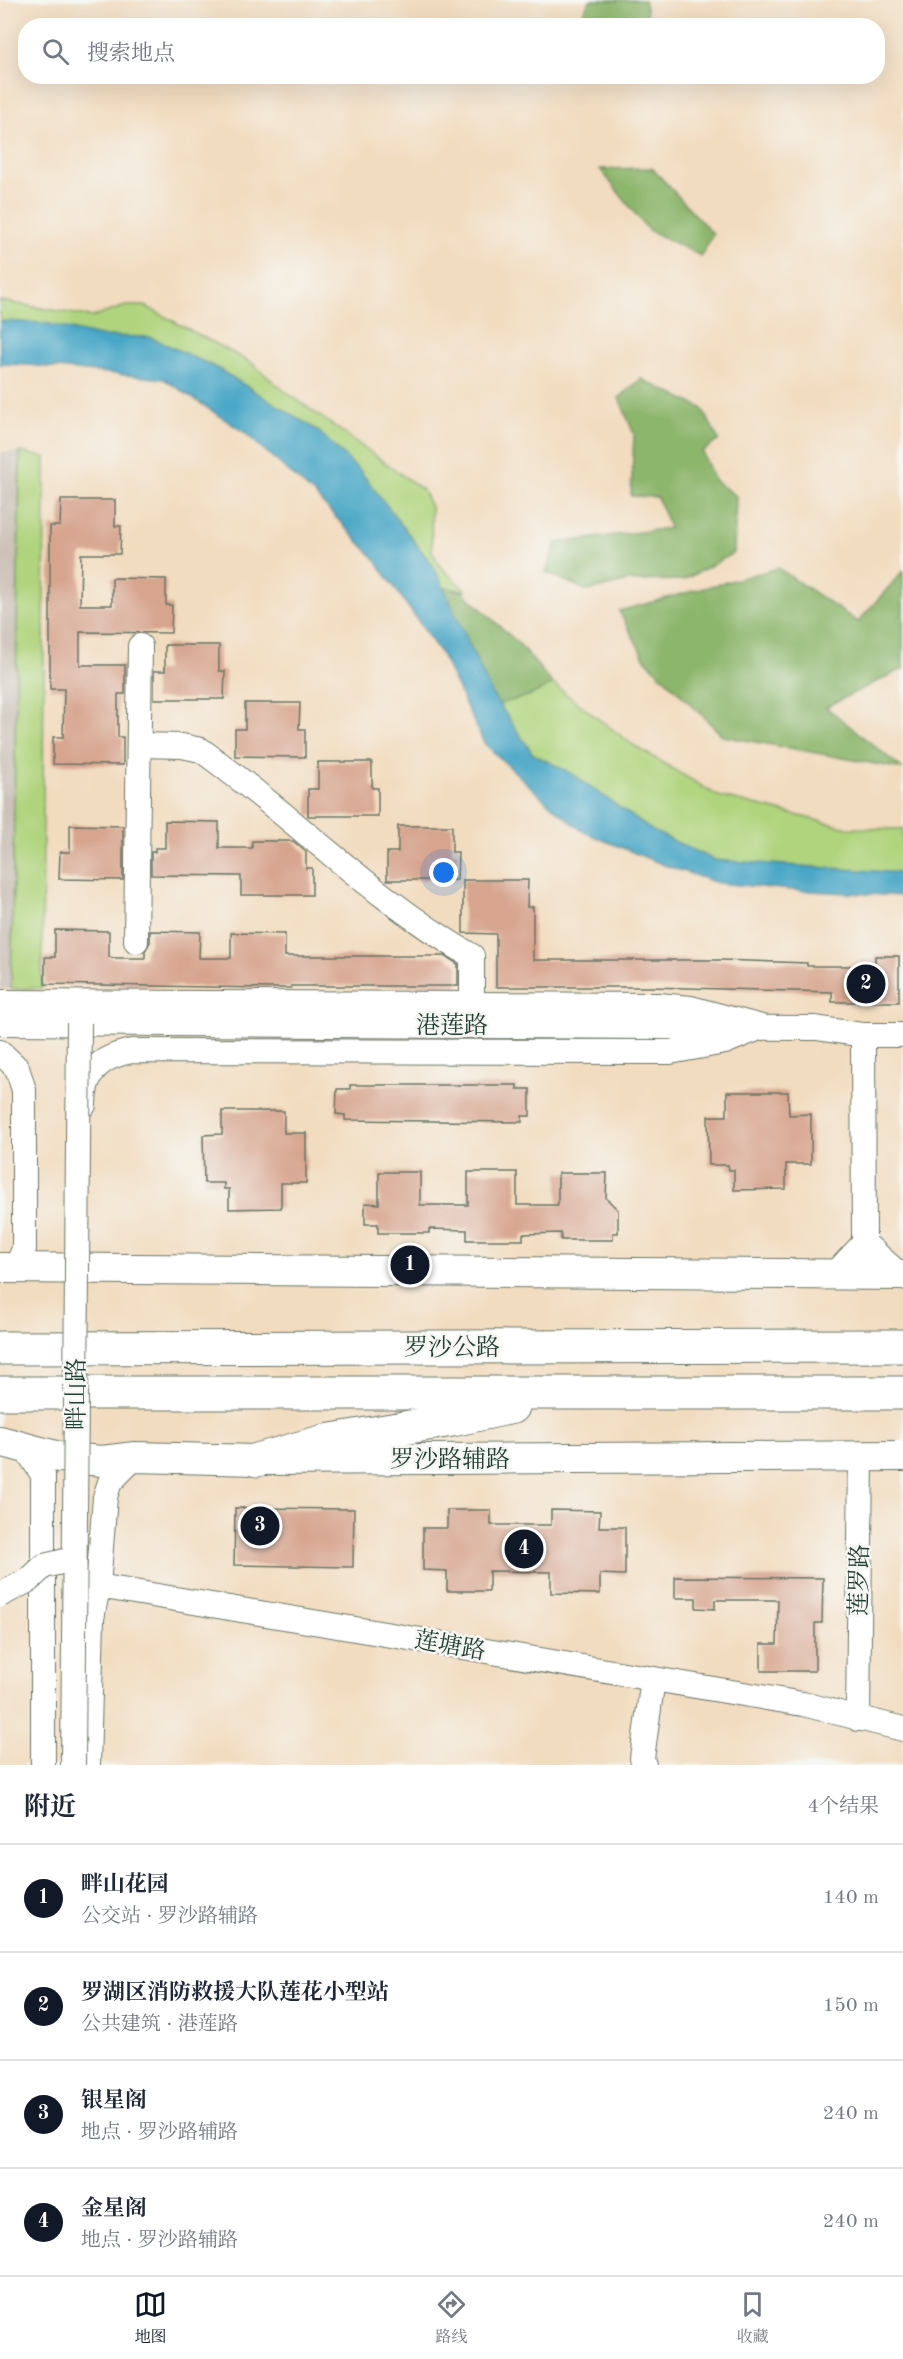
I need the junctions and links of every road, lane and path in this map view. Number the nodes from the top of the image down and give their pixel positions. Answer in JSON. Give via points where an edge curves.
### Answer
{"nodes":[{"id":1,"x":140,"y":646,"type":"dead end"},
{"id":2,"x":140,"y":745,"type":"junction"},
{"id":3,"x":136,"y":941,"type":"dead end"},
{"id":4,"x":0,"y":1002,"type":"edge"},
{"id":5,"x":472,"y":1004,"type":"junction"},
{"id":6,"x":0,"y":1023,"type":"edge"},
{"id":7,"x":79,"y":1023,"type":"junction"},
{"id":8,"x":762,"y":1028,"type":"junction"},
{"id":9,"x":863,"y":1035,"type":"junction"},
{"id":10,"x":903,"y":1035,"type":"edge"},
{"id":11,"x":0,"y":1052,"type":"edge"},
{"id":12,"x":864,"y":1244,"type":"junction"},
{"id":13,"x":8,"y":1268,"type":"edge"},
{"id":14,"x":96,"y":1268,"type":"junction"},
{"id":15,"x":835,"y":1274,"type":"junction"},
{"id":16,"x":902,"y":1275,"type":"edge"},
{"id":17,"x":903,"y":1346,"type":"edge"},
{"id":18,"x":0,"y":1348,"type":"edge"},
{"id":19,"x":0,"y":1393,"type":"edge"},
{"id":20,"x":566,"y":1393,"type":"junction"},
{"id":21,"x":903,"y":1393,"type":"edge"},
{"id":22,"x":12,"y":1443,"type":"edge"},
{"id":23,"x":861,"y":1456,"type":"junction"},
{"id":24,"x":903,"y":1456,"type":"edge"},
{"id":25,"x":135,"y":1457,"type":"junction"},
{"id":26,"x":257,"y":1460,"type":"junction"},
{"id":27,"x":74,"y":1560,"type":"junction"},
{"id":28,"x":98,"y":1586,"type":"junction"},
{"id":29,"x":0,"y":1595,"type":"edge"},
{"id":30,"x":653,"y":1679,"type":"junction"},
{"id":31,"x":858,"y":1712,"type":"junction"},
{"id":32,"x":903,"y":1713,"type":"edge"},
{"id":33,"x":903,"y":1729,"type":"edge"},
{"id":34,"x":43,"y":1765,"type":"edge"},
{"id":35,"x":73,"y":1765,"type":"edge"},
{"id":36,"x":88,"y":1765,"type":"edge"},
{"id":37,"x":644,"y":1765,"type":"edge"}],
"edges":[{"from":1,"to":2,"type":"street"},
{"from":2,"to":3,"type":"street"},
{"from":2,"to":5,"type":"street","via":[[201,750],[393,905],[472,956]]},
{"from":4,"to":5,"type":"street"},
{"from":5,"to":8,"type":"street","via":[[659,1005],[698,1010]]},
{"from":6,"to":7,"type":"street","name":"港莲路"},
{"from":7,"to":8,"type":"street","name":"港莲路"},
{"from":7,"to":27,"type":"street","name":"畔山路","bridge":true},
{"from":8,"to":9,"type":"street","name":"港莲路","via":[[816,1028]]},
{"from":8,"to":14,"type":"street","via":[[725,1042],[670,1052],[143,1050],[113,1056],[94,1069],[84,1089],[83,1239],[87,1257]]},
{"from":9,"to":10,"type":"street","name":"港莲路"},
{"from":9,"to":12,"type":"street"},
{"from":11,"to":13,"type":"street","via":[[17,1068],[24,1089],[24,1249]]},
{"from":12,"to":15,"type":"street"},
{"from":12,"to":16,"type":"street"},
{"from":13,"to":14,"type":"main road"},
{"from":14,"to":15,"type":"main road"},
{"from":15,"to":16,"type":"main road"},
{"from":17,"to":18,"type":"highway","name":"罗沙公路"},
{"from":19,"to":20,"type":"highway","name":"罗沙公路"},
{"from":20,"to":21,"type":"highway","name":"罗沙公路"},
{"from":20,"to":26,"type":"highway","via":[[452,1420],[325,1442]]},
{"from":22,"to":25,"type":"main road","name":"罗沙路辅路","via":[[59,1457],[102,1461]]},
{"from":22,"to":34,"type":"street","via":[[43,1475]]},
{"from":23,"to":24,"type":"main road","name":"罗沙路辅路"},
{"from":23,"to":26,"type":"main road","name":"罗沙路辅路"},
{"from":23,"to":31,"type":"street","name":"莲罗路"},
{"from":25,"to":26,"type":"main road","name":"罗沙路辅路"},
{"from":25,"to":28,"type":"street","via":[[110,1482],[105,1497]]},
{"from":27,"to":29,"type":"street","bridge":true,"via":[[44,1566],[29,1580]]},
{"from":27,"to":35,"type":"street","name":"畔山路","bridge":true},
{"from":28,"to":30,"type":"street","name":"莲塘路"},
{"from":28,"to":36,"type":"street","via":[[92,1619]]},
{"from":30,"to":31,"type":"street","name":"莲塘路"},
{"from":30,"to":37,"type":"street"},
{"from":31,"to":32,"type":"street","name":"莲塘路"},
{"from":31,"to":33,"type":"street","name":"莲塘路"}]}
